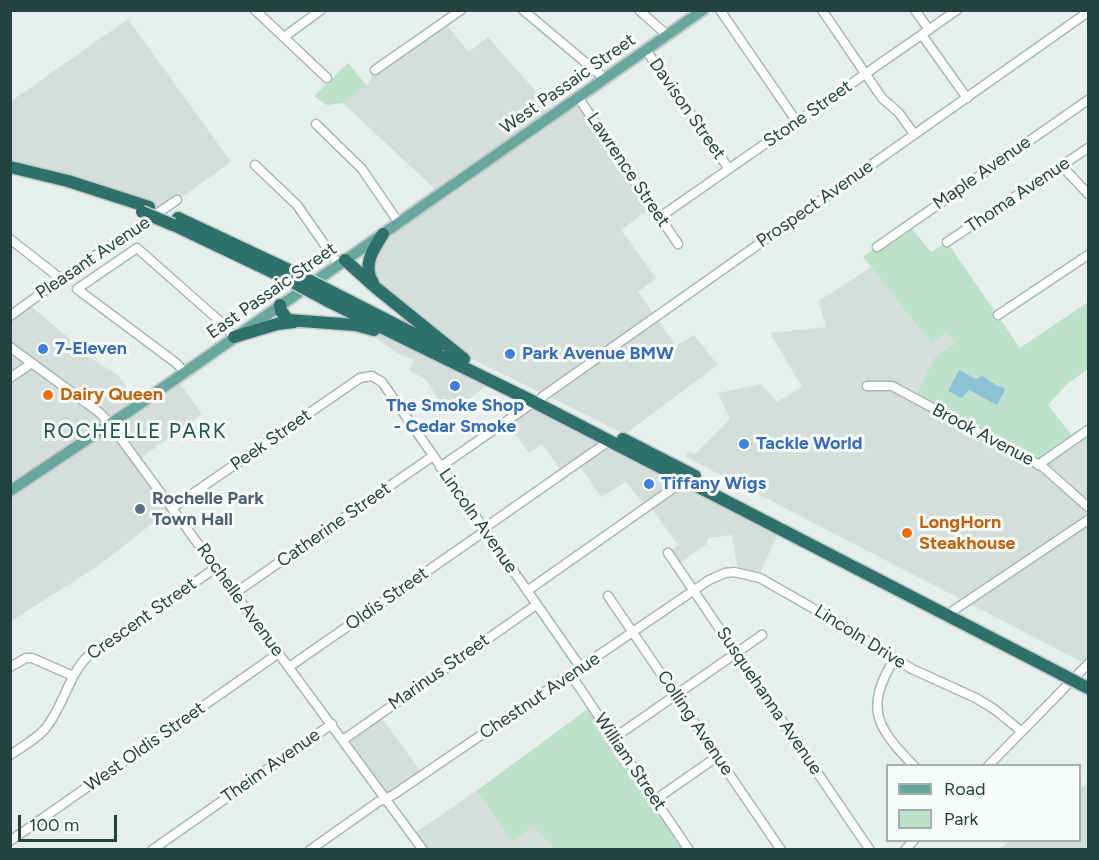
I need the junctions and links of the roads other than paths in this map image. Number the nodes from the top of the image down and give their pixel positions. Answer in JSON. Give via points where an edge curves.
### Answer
{"nodes":[{"id":1,"x":255,"y":10,"type":"edge"},
{"id":2,"x":321,"y":10,"type":"edge"},
{"id":3,"x":462,"y":10,"type":"edge"},
{"id":4,"x":524,"y":10,"type":"edge"},
{"id":5,"x":639,"y":10,"type":"edge"},
{"id":6,"x":703,"y":10,"type":"edge"},
{"id":7,"x":720,"y":10,"type":"edge"},
{"id":8,"x":822,"y":10,"type":"edge"},
{"id":9,"x":915,"y":10,"type":"edge"},
{"id":10,"x":957,"y":10,"type":"edge"},
{"id":11,"x":1089,"y":12,"type":"edge"},
{"id":12,"x":925,"y":32,"type":"junction"},
{"id":13,"x":668,"y":35,"type":"junction"},
{"id":14,"x":284,"y":37,"type":"junction"},
{"id":15,"x":646,"y":50,"type":"junction"},
{"id":16,"x":375,"y":70,"type":"dead end"},
{"id":17,"x":865,"y":74,"type":"junction"},
{"id":18,"x":327,"y":78,"type":"dead end"},
{"id":19,"x":604,"y":78,"type":"junction"},
{"id":20,"x":578,"y":97,"type":"junction"},
{"id":21,"x":967,"y":98,"type":"junction"},
{"id":22,"x":1089,"y":100,"type":"edge"},
{"id":23,"x":797,"y":122,"type":"junction"},
{"id":24,"x":316,"y":124,"type":"dead end"},
{"id":25,"x":914,"y":134,"type":"junction"},
{"id":26,"x":1089,"y":148,"type":"edge"},
{"id":27,"x":255,"y":165,"type":"dead end"},
{"id":28,"x":1062,"y":166,"type":"junction"},
{"id":29,"x":10,"y":168,"type":"edge"},
{"id":30,"x":729,"y":169,"type":"junction"},
{"id":31,"x":10,"y":176,"type":"edge"},
{"id":32,"x":453,"y":186,"type":"joint"},
{"id":33,"x":1089,"y":194,"type":"edge"},
{"id":34,"x":177,"y":200,"type":"dead end"},
{"id":35,"x":145,"y":209,"type":"junction"},
{"id":36,"x":660,"y":217,"type":"junction"},
{"id":37,"x":399,"y":224,"type":"junction"},
{"id":38,"x":383,"y":234,"type":"junction"},
{"id":39,"x":10,"y":239,"type":"edge"},
{"id":40,"x":947,"y":242,"type":"dead end"},
{"id":41,"x":678,"y":244,"type":"dead end"},
{"id":42,"x":877,"y":247,"type":"dead end"},
{"id":43,"x":1089,"y":255,"type":"edge"},
{"id":44,"x":342,"y":262,"type":"junction"},
{"id":45,"x":61,"y":279,"type":"junction"},
{"id":46,"x":375,"y":287,"type":"junction"},
{"id":47,"x":330,"y":297,"type":"junction"},
{"id":48,"x":280,"y":305,"type":"junction"},
{"id":49,"x":998,"y":315,"type":"dead end"},
{"id":50,"x":10,"y":316,"type":"edge"},
{"id":51,"x":296,"y":321,"type":"junction"},
{"id":52,"x":234,"y":337,"type":"junction"},
{"id":53,"x":12,"y":350,"type":"edge"},
{"id":54,"x":444,"y":357,"type":"junction"},
{"id":55,"x":464,"y":358,"type":"junction"},
{"id":56,"x":32,"y":363,"type":"junction"},
{"id":57,"x":184,"y":372,"type":"junction"},
{"id":58,"x":372,"y":376,"type":"joint"},
{"id":59,"x":10,"y":378,"type":"edge"},
{"id":60,"x":867,"y":386,"type":"dead end"},
{"id":61,"x":538,"y":399,"type":"junction"},
{"id":62,"x":110,"y":424,"type":"junction"},
{"id":63,"x":1089,"y":430,"type":"edge"},
{"id":64,"x":609,"y":441,"type":"junction"},
{"id":65,"x":433,"y":456,"type":"junction"},
{"id":66,"x":1038,"y":465,"type":"junction"},
{"id":67,"x":440,"y":467,"type":"junction"},
{"id":68,"x":685,"y":480,"type":"junction"},
{"id":69,"x":12,"y":488,"type":"edge"},
{"id":70,"x":1089,"y":507,"type":"edge"},
{"id":71,"x":172,"y":508,"type":"junction"},
{"id":72,"x":1088,"y":520,"type":"edge"},
{"id":73,"x":484,"y":530,"type":"junction"},
{"id":74,"x":668,"y":553,"type":"dead end"},
{"id":75,"x":217,"y":567,"type":"junction"},
{"id":76,"x":693,"y":590,"type":"junction"},
{"id":77,"x":527,"y":591,"type":"junction"},
{"id":78,"x":235,"y":593,"type":"junction"},
{"id":79,"x":608,"y":596,"type":"dead end"},
{"id":80,"x":536,"y":605,"type":"junction"},
{"id":81,"x":954,"y":610,"type":"junction"},
{"id":82,"x":633,"y":632,"type":"junction"},
{"id":83,"x":762,"y":635,"type":"dead end"},
{"id":84,"x":279,"y":653,"type":"junction"},
{"id":85,"x":736,"y":653,"type":"junction"},
{"id":86,"x":895,"y":658,"type":"junction"},
{"id":87,"x":1089,"y":664,"type":"edge"},
{"id":88,"x":10,"y":667,"type":"edge"},
{"id":89,"x":289,"y":667,"type":"junction"},
{"id":90,"x":581,"y":668,"type":"junction"},
{"id":91,"x":1066,"y":672,"type":"junction"},
{"id":92,"x":571,"y":675,"type":"junction"},
{"id":93,"x":73,"y":676,"type":"junction"},
{"id":94,"x":1086,"y":682,"type":"edge"},
{"id":95,"x":676,"y":695,"type":"junction"},
{"id":96,"x":332,"y":724,"type":"junction"},
{"id":97,"x":1021,"y":731,"type":"junction"},
{"id":98,"x":614,"y":738,"type":"junction"},
{"id":99,"x":343,"y":740,"type":"junction"},
{"id":100,"x":10,"y":755,"type":"edge"},
{"id":101,"x":718,"y":756,"type":"junction"},
{"id":102,"x":913,"y":764,"type":"edge"},
{"id":103,"x":989,"y":764,"type":"edge"},
{"id":104,"x":386,"y":799,"type":"junction"},
{"id":105,"x":656,"y":800,"type":"junction"},
{"id":106,"x":10,"y":842,"type":"edge"},
{"id":107,"x":152,"y":849,"type":"edge"},
{"id":108,"x":310,"y":849,"type":"edge"},
{"id":109,"x":423,"y":849,"type":"edge"},
{"id":110,"x":689,"y":849,"type":"edge"},
{"id":111,"x":781,"y":849,"type":"edge"},
{"id":112,"x":870,"y":849,"type":"edge"}],
"edges":[{"from":1,"to":14,"type":"street"},
{"from":2,"to":14,"type":"street"},
{"from":3,"to":16,"type":"street"},
{"from":4,"to":19,"type":"street"},
{"from":5,"to":13,"type":"street"},
{"from":6,"to":13,"type":"main road","name":"West Passaic Street"},
{"from":7,"to":23,"type":"street"},
{"from":8,"to":17,"type":"street"},
{"from":9,"to":12,"type":"street"},
{"from":10,"to":12,"type":"street","name":"Stone Street"},
{"from":11,"to":21,"type":"street","name":"Prospect Avenue"},
{"from":12,"to":17,"type":"street","name":"Stone Street"},
{"from":12,"to":21,"type":"street"},
{"from":13,"to":15,"type":"main road","name":"West Passaic Street"},
{"from":14,"to":18,"type":"street"},
{"from":15,"to":19,"type":"main road","name":"West Passaic Street"},
{"from":15,"to":30,"type":"street","name":"Davison Street"},
{"from":17,"to":23,"type":"street","name":"Stone Street"},
{"from":17,"to":25,"type":"street"},
{"from":19,"to":20,"type":"main road","name":"West Passaic Street"},
{"from":20,"to":32,"type":"main road","name":"West Passaic Street"},
{"from":20,"to":36,"type":"street","name":"Lawrence Street"},
{"from":21,"to":25,"type":"street","name":"Prospect Avenue"},
{"from":22,"to":42,"type":"street","name":"Maple Avenue"},
{"from":23,"to":30,"type":"street","name":"Stone Street"},
{"from":24,"to":37,"type":"street","via":[[362,169]]},
{"from":25,"to":61,"type":"street","name":"Prospect Avenue"},
{"from":26,"to":28,"type":"street","name":"Thoma Avenue"},
{"from":27,"to":44,"type":"street","via":[[297,205]]},
{"from":28,"to":33,"type":"street"},
{"from":28,"to":40,"type":"street","name":"Thoma Avenue"},
{"from":29,"to":35,"type":"highway","via":[[68,181]]},
{"from":30,"to":36,"type":"street","name":"Stone Street"},
{"from":31,"to":35,"type":"highway"},
{"from":32,"to":37,"type":"main road","name":"East Passaic Street"},
{"from":34,"to":45,"type":"street","name":"Pleasant Avenue"},
{"from":35,"to":47,"type":"highway","bridge":true},
{"from":36,"to":41,"type":"street","name":"Lawrence Street"},
{"from":37,"to":38,"type":"main road","name":"East Passaic Street"},
{"from":38,"to":44,"type":"main road","name":"East Passaic Street"},
{"from":38,"to":46,"type":"highway","via":[[367,267]]},
{"from":39,"to":45,"type":"street"},
{"from":43,"to":49,"type":"street"},
{"from":44,"to":46,"type":"highway"},
{"from":44,"to":48,"type":"main road","name":"East Passaic Street"},
{"from":45,"to":50,"type":"street","name":"Pleasant Avenue"},
{"from":46,"to":55,"type":"highway"},
{"from":47,"to":54,"type":"highway"},
{"from":47,"to":55,"type":"highway"},
{"from":48,"to":51,"type":"highway","via":[[284,316]]},
{"from":48,"to":52,"type":"main road","name":"East Passaic Street"},
{"from":51,"to":52,"type":"highway"},
{"from":51,"to":54,"type":"highway","via":[[356,325]]},
{"from":52,"to":57,"type":"main road","name":"East Passaic Street"},
{"from":52,"to":57,"type":"street","name":"Pleasant Avenue","via":[[137,248],[77,289]]},
{"from":53,"to":56,"type":"street","name":"Rochelle Avenue"},
{"from":54,"to":61,"type":"highway"},
{"from":55,"to":61,"type":"highway"},
{"from":56,"to":59,"type":"street"},
{"from":56,"to":62,"type":"street","name":"Rochelle Avenue"},
{"from":57,"to":62,"type":"main road","name":"East Passaic Street"},
{"from":58,"to":65,"type":"street","name":"Lincoln Avenue","via":[[382,382]]},
{"from":58,"to":71,"type":"street","name":"Peek Street","via":[[360,378]]},
{"from":60,"to":66,"type":"street","name":"Brook Avenue","via":[[892,386]]},
{"from":61,"to":64,"type":"highway"},
{"from":61,"to":67,"type":"street","name":"Prospect Avenue"},
{"from":61,"to":81,"type":"highway"},
{"from":62,"to":69,"type":"main road"},
{"from":62,"to":71,"type":"street","name":"Rochelle Avenue"},
{"from":63,"to":66,"type":"street"},
{"from":64,"to":68,"type":"highway"},
{"from":64,"to":73,"type":"street","name":"Oldis Street"},
{"from":65,"to":67,"type":"street","name":"Lincoln Avenue"},
{"from":65,"to":78,"type":"street","name":"Catherine Street"},
{"from":66,"to":70,"type":"street","name":"Brook Avenue"},
{"from":67,"to":73,"type":"street","name":"Lincoln Avenue"},
{"from":68,"to":77,"type":"street"},
{"from":68,"to":91,"type":"highway"},
{"from":71,"to":75,"type":"street","name":"Rochelle Avenue"},
{"from":72,"to":81,"type":"street"},
{"from":73,"to":77,"type":"street","name":"Lincoln Avenue"},
{"from":73,"to":89,"type":"street","name":"Oldis Street"},
{"from":74,"to":76,"type":"street","name":"Susquehanna Avenue"},
{"from":75,"to":78,"type":"street","name":"Rochelle Avenue"},
{"from":75,"to":93,"type":"street","name":"Crescent Street","via":[[89,655]]},
{"from":76,"to":82,"type":"street","name":"Chestnut Avenue"},
{"from":76,"to":85,"type":"street","name":"Susquehanna Avenue"},
{"from":76,"to":86,"type":"street","name":"Lincoln Drive","via":[[725,573],[752,575]]},
{"from":77,"to":80,"type":"street","name":"Lincoln Avenue"},
{"from":78,"to":84,"type":"street","name":"Rochelle Avenue"},
{"from":79,"to":82,"type":"street","name":"Colling Avenue"},
{"from":80,"to":90,"type":"street","name":"Lincoln Avenue"},
{"from":80,"to":99,"type":"street","name":"Marinus Street"},
{"from":81,"to":91,"type":"highway"},
{"from":82,"to":90,"type":"street","name":"Chestnut Avenue"},
{"from":82,"to":95,"type":"street","name":"Colling Avenue"},
{"from":83,"to":85,"type":"street"},
{"from":84,"to":89,"type":"street","name":"Rochelle Avenue"},
{"from":84,"to":106,"type":"street","name":"West Oldis Street"},
{"from":85,"to":95,"type":"street"},
{"from":85,"to":112,"type":"street","name":"Susquehanna Avenue"},
{"from":86,"to":97,"type":"street","name":"Lincoln Drive","via":[[976,698]]},
{"from":86,"to":102,"type":"street","via":[[879,687],[877,705],[881,725],[891,743]]},
{"from":87,"to":97,"type":"street"},
{"from":88,"to":93,"type":"street","via":[[32,658]]},
{"from":89,"to":96,"type":"street","name":"Rochelle Avenue"},
{"from":90,"to":92,"type":"street","name":"Chestnut Avenue"},
{"from":91,"to":94,"type":"highway","bridge":true},
{"from":92,"to":98,"type":"street","name":"William Street"},
{"from":92,"to":104,"type":"street","name":"Chestnut Avenue"},
{"from":93,"to":100,"type":"street","name":"Crescent Street","via":[[45,728]]},
{"from":95,"to":98,"type":"street"},
{"from":95,"to":101,"type":"street","name":"Colling Avenue"},
{"from":96,"to":99,"type":"street","name":"Rochelle Avenue"},
{"from":96,"to":107,"type":"street","name":"Theim Avenue"},
{"from":97,"to":103,"type":"street"},
{"from":98,"to":105,"type":"street","name":"William Street"},
{"from":99,"to":104,"type":"street","name":"Rochelle Avenue"},
{"from":101,"to":105,"type":"street"},
{"from":101,"to":111,"type":"street","name":"Colling Avenue"},
{"from":104,"to":108,"type":"street","name":"Chestnut Avenue"},
{"from":104,"to":109,"type":"street","name":"Rochelle Avenue"},
{"from":105,"to":110,"type":"street","name":"William Street"}]}
